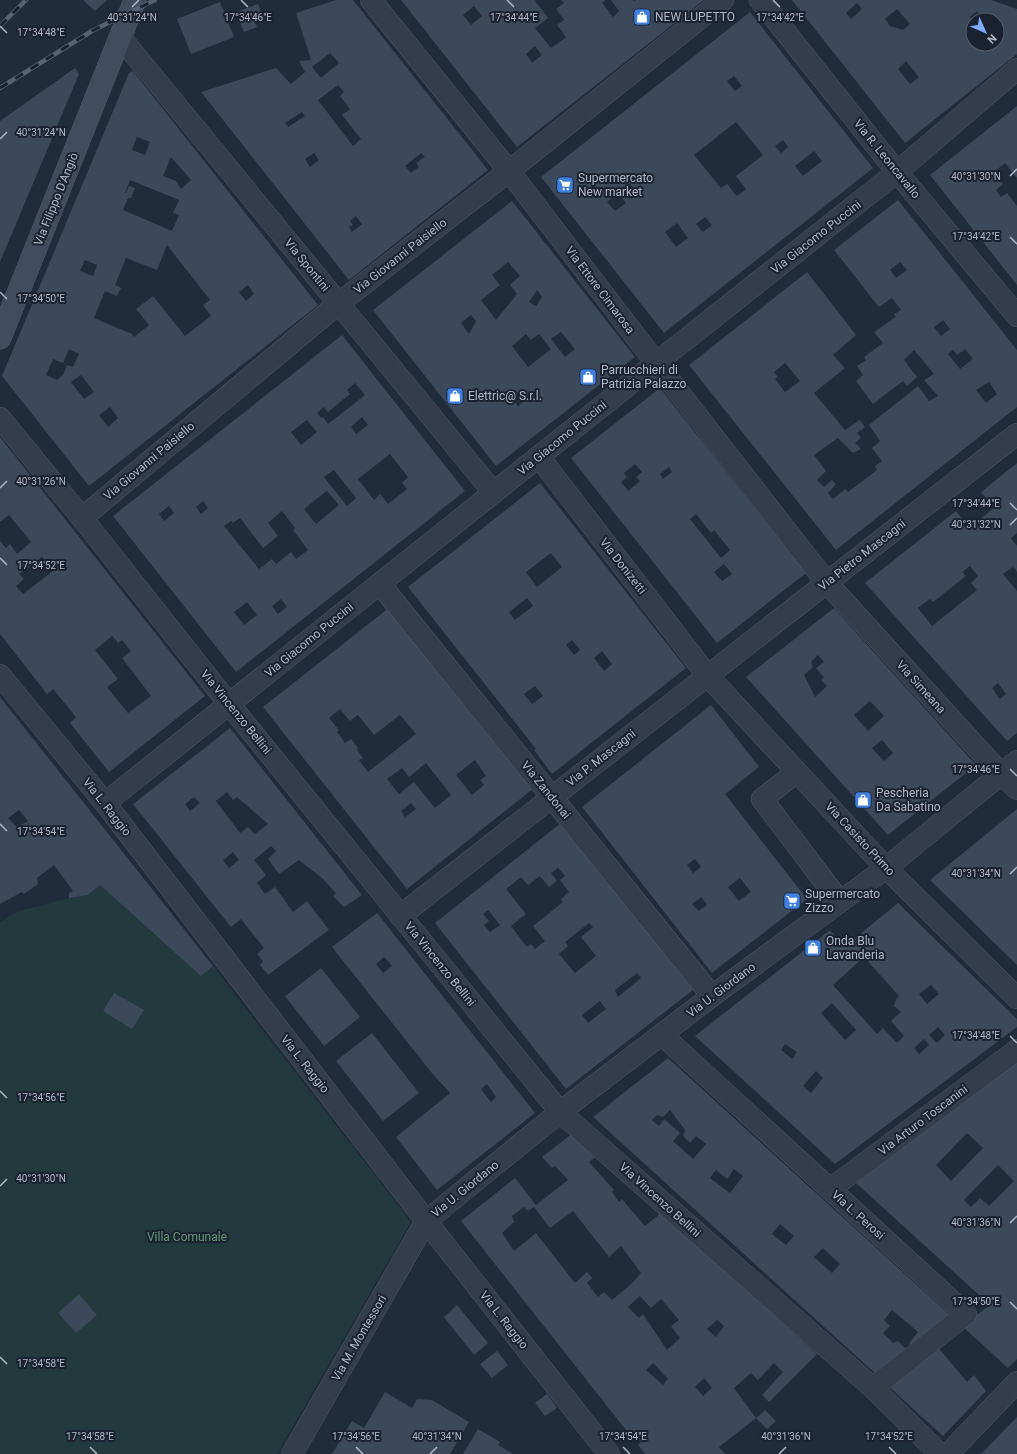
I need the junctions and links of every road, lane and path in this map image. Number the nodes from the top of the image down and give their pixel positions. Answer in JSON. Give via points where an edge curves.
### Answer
{"nodes":[{"id":1,"x":135,"y":0,"type":"edge"},
{"id":2,"x":371,"y":0,"type":"edge"},
{"id":3,"x":723,"y":0,"type":"edge"},
{"id":4,"x":760,"y":0,"type":"edge"},
{"id":5,"x":121,"y":38,"type":"junction"},
{"id":6,"x":1017,"y":69,"type":"edge"},
{"id":7,"x":509,"y":171,"type":"junction"},
{"id":8,"x":897,"y":172,"type":"junction"},
{"id":9,"x":339,"y":303,"type":"junction"},
{"id":10,"x":1017,"y":316,"type":"edge"},
{"id":11,"x":0,"y":338,"type":"edge"},
{"id":12,"x":656,"y":363,"type":"junction"},
{"id":13,"x":0,"y":418,"type":"edge"},
{"id":14,"x":1017,"y":435,"type":"edge"},
{"id":15,"x":540,"y":457,"type":"junction"},
{"id":16,"x":494,"y":493,"type":"junction"},
{"id":17,"x":82,"y":518,"type":"junction"},
{"id":18,"x":827,"y":583,"type":"junction"},
{"id":19,"x":380,"y":584,"type":"junction"},
{"id":20,"x":0,"y":675,"type":"edge"},
{"id":21,"x":707,"y":675,"type":"junction"},
{"id":22,"x":229,"y":704,"type":"junction"},
{"id":23,"x":1017,"y":761,"type":"edge"},
{"id":24,"x":797,"y":772,"type":"junction"},
{"id":25,"x":1001,"y":774,"type":"junction"},
{"id":26,"x":1017,"y":789,"type":"edge"},
{"id":27,"x":552,"y":797,"type":"junction"},
{"id":28,"x":105,"y":803,"type":"junction"},
{"id":29,"x":886,"y":868,"type":"junction"},
{"id":30,"x":840,"y":902,"type":"junction"},
{"id":31,"x":400,"y":916,"type":"junction"},
{"id":32,"x":712,"y":996,"type":"junction"},
{"id":33,"x":1017,"y":998,"type":"edge"},
{"id":34,"x":662,"y":1035,"type":"junction"},
{"id":35,"x":1017,"y":1050,"type":"edge"},
{"id":36,"x":560,"y":1112,"type":"junction"},
{"id":37,"x":830,"y":1189,"type":"junction"},
{"id":38,"x":426,"y":1221,"type":"junction"},
{"id":39,"x":1017,"y":1382,"type":"edge"},
{"id":40,"x":873,"y":1388,"type":"junction"},
{"id":41,"x":292,"y":1454,"type":"edge"},
{"id":42,"x":609,"y":1454,"type":"edge"},
{"id":43,"x":940,"y":1454,"type":"edge"},
{"id":44,"x":948,"y":1454,"type":"edge"}],
"edges":[{"from":1,"to":5,"type":"main road","name":"Via Filippo D'Angiò"},
{"from":2,"to":7,"type":"street","name":"Via Ettore Cimarosa"},
{"from":3,"to":7,"type":"street","name":"Via Giovanni Paisiello"},
{"from":4,"to":8,"type":"street","name":"Via R. Leoncavallo"},
{"from":5,"to":9,"type":"street","name":"Via Spontini"},
{"from":5,"to":11,"type":"main road","name":"Via Filippo D'Angiò"},
{"from":6,"to":8,"type":"street","name":"Via Giacomo Puccini"},
{"from":7,"to":9,"type":"street","name":"Via Giovanni Paisiello"},
{"from":7,"to":12,"type":"street","name":"Via Ettore Cimarosa"},
{"from":8,"to":10,"type":"street","name":"Via R. Leoncavallo"},
{"from":8,"to":12,"type":"street","name":"Via Giacomo Puccini"},
{"from":9,"to":16,"type":"street","name":"Via Spontini"},
{"from":9,"to":17,"type":"street","name":"Via Giovanni Paisiello"},
{"from":12,"to":15,"type":"street","name":"Via Giacomo Puccini"},
{"from":12,"to":18,"type":"street","name":"Via Ettore Cimarosa"},
{"from":13,"to":17,"type":"street","name":"Via Vincenzo Bellini"},
{"from":14,"to":18,"type":"street","name":"Via Pietro Mascagni"},
{"from":15,"to":16,"type":"street","name":"Via Giacomo Puccini"},
{"from":15,"to":21,"type":"street","name":"Via Donizetti"},
{"from":16,"to":19,"type":"street","name":"Via Giacomo Puccini"},
{"from":17,"to":22,"type":"street","name":"Via Vincenzo Bellini"},
{"from":18,"to":21,"type":"street","name":"Via Pietro Mascagni"},
{"from":18,"to":25,"type":"street","name":"Via Simeana"},
{"from":19,"to":22,"type":"street","name":"Via Giacomo Puccini"},
{"from":19,"to":27,"type":"street","name":"Via Zandonai"},
{"from":20,"to":28,"type":"street","name":"Via L. Raggio"},
{"from":21,"to":24,"type":"street","name":"Via Casisto Primo"},
{"from":21,"to":27,"type":"street","name":"Via P. Mascagni"},
{"from":22,"to":28,"type":"street","name":"Via Giacomo Puccini"},
{"from":22,"to":31,"type":"street","name":"Via Vincenzo Bellini"},
{"from":23,"to":25,"type":"street","name":"Via U. Giordano"},
{"from":24,"to":29,"type":"street","name":"Via Casisto Primo"},
{"from":24,"to":30,"type":"street","via":[[762,799]]},
{"from":25,"to":26,"type":"street","name":"Via Simeana"},
{"from":25,"to":29,"type":"street","name":"Via U. Giordano"},
{"from":27,"to":31,"type":"street","name":"Via P. Mascagni"},
{"from":27,"to":32,"type":"street","name":"Via Zandonai"},
{"from":28,"to":38,"type":"street","name":"Via L. Raggio"},
{"from":29,"to":30,"type":"street","name":"Via U. Giordano"},
{"from":29,"to":33,"type":"street","name":"Via Casisto Primo"},
{"from":30,"to":32,"type":"street","name":"Via U. Giordano"},
{"from":31,"to":36,"type":"street","name":"Via Vincenzo Bellini"},
{"from":32,"to":34,"type":"street","name":"Via U. Giordano"},
{"from":34,"to":36,"type":"street","name":"Via U. Giordano"},
{"from":34,"to":37,"type":"street","name":"Via L. Perosi"},
{"from":35,"to":37,"type":"street","name":"Via Arturo Toscanini"},
{"from":36,"to":38,"type":"street","name":"Via U. Giordano"},
{"from":36,"to":40,"type":"street","name":"Via Vincenzo Bellini"},
{"from":37,"to":40,"type":"street","name":"Via L. Perosi","via":[[966,1314]]},
{"from":38,"to":41,"type":"street","name":"Via M. Montessori"},
{"from":38,"to":42,"type":"street","name":"Via L. Raggio"},
{"from":39,"to":44,"type":"street"},
{"from":40,"to":43,"type":"street","name":"Via Vincenzo Bellini"}]}
